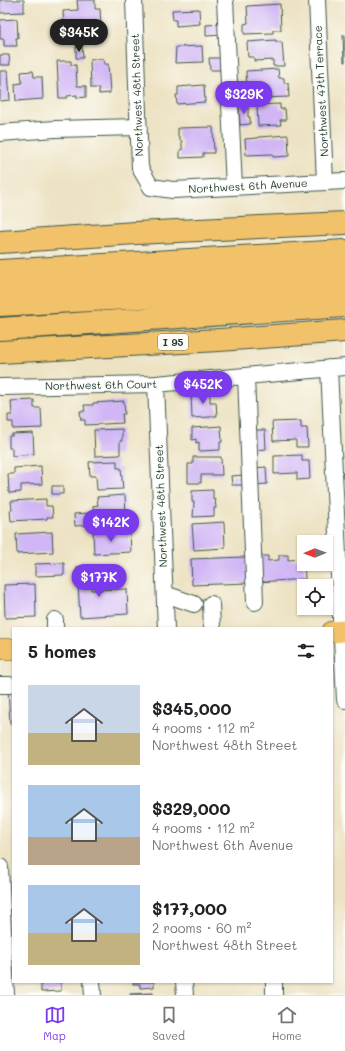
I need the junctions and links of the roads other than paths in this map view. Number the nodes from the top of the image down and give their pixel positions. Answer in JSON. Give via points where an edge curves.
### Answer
{"nodes":[{"id":1,"x":134,"y":0,"type":"edge"},
{"id":2,"x":225,"y":0,"type":"edge"},
{"id":3,"x":316,"y":0,"type":"edge"},
{"id":4,"x":139,"y":127,"type":"junction"},
{"id":5,"x":0,"y":133,"type":"edge"},
{"id":6,"x":345,"y":181,"type":"edge"},
{"id":7,"x":325,"y":182,"type":"junction"},
{"id":8,"x":151,"y":187,"type":"joint"},
{"id":9,"x":234,"y":187,"type":"junction"},
{"id":10,"x":345,"y":223,"type":"edge"},
{"id":11,"x":0,"y":242,"type":"edge"},
{"id":12,"x":345,"y":250,"type":"edge"},
{"id":13,"x":0,"y":270,"type":"edge"},
{"id":14,"x":345,"y":270,"type":"edge"},
{"id":15,"x":311,"y":280,"type":"junction"},
{"id":16,"x":345,"y":286,"type":"edge"},
{"id":17,"x":0,"y":289,"type":"edge"},
{"id":18,"x":0,"y":305,"type":"edge"},
{"id":19,"x":345,"y":306,"type":"edge"},
{"id":20,"x":0,"y":330,"type":"edge"},
{"id":21,"x":345,"y":331,"type":"edge"},
{"id":22,"x":0,"y":352,"type":"edge"},
{"id":23,"x":345,"y":367,"type":"edge"},
{"id":24,"x":329,"y":368,"type":"junction"},
{"id":25,"x":246,"y":376,"type":"junction"},
{"id":26,"x":156,"y":384,"type":"junction"},
{"id":27,"x":0,"y":387,"type":"edge"},
{"id":28,"x":165,"y":594,"type":"junction"},
{"id":29,"x":255,"y":602,"type":"dead end"},
{"id":30,"x":194,"y":604,"type":"dead end"},
{"id":31,"x":210,"y":604,"type":"dead end"},
{"id":32,"x":166,"y":627,"type":"edge"},
{"id":33,"x":212,"y":627,"type":"edge"},
{"id":34,"x":340,"y":631,"type":"edge"},
{"id":35,"x":0,"y":649,"type":"edge"},
{"id":36,"x":12,"y":649,"type":"edge"},
{"id":37,"x":345,"y":692,"type":"edge"},
{"id":38,"x":0,"y":867,"type":"edge"},
{"id":39,"x":92,"y":983,"type":"edge"},
{"id":40,"x":184,"y":983,"type":"edge"},
{"id":41,"x":274,"y":983,"type":"edge"},
{"id":42,"x":6,"y":995,"type":"edge"},
{"id":43,"x":93,"y":995,"type":"edge"},
{"id":44,"x":185,"y":995,"type":"edge"},
{"id":45,"x":274,"y":995,"type":"edge"}],
"edges":[{"from":1,"to":4,"type":"street","name":"Northwest 48th Street"},
{"from":2,"to":9,"type":"street"},
{"from":3,"to":7,"type":"street","name":"Northwest 47th Terrace"},
{"from":4,"to":5,"type":"street"},
{"from":4,"to":8,"type":"street","name":"Northwest 48th Street","via":[[140,168]]},
{"from":6,"to":7,"type":"street","name":"Northwest 6th Avenue"},
{"from":7,"to":9,"type":"street","name":"Northwest 6th Avenue"},
{"from":8,"to":9,"type":"street","name":"Northwest 6th Avenue","via":[[173,190]]},
{"from":10,"to":11,"type":"highway"},
{"from":12,"to":13,"type":"highway"},
{"from":14,"to":15,"type":"highway"},
{"from":15,"to":16,"type":"highway"},
{"from":15,"to":17,"type":"highway"},
{"from":15,"to":18,"type":"highway"},
{"from":19,"to":20,"type":"highway"},
{"from":21,"to":22,"type":"highway","number":"I 95"},
{"from":23,"to":24,"type":"street","name":"Northwest 6th Court"},
{"from":24,"to":25,"type":"street","name":"Northwest 6th Court"},
{"from":24,"to":34,"type":"street"},
{"from":25,"to":26,"type":"street","name":"Northwest 6th Court"},
{"from":25,"to":29,"type":"street"},
{"from":26,"to":27,"type":"street","name":"Northwest 6th Court"},
{"from":26,"to":28,"type":"street","name":"Northwest 48th Street"},
{"from":28,"to":30,"type":"street"},
{"from":28,"to":32,"type":"street","name":"Northwest 48th Street"},
{"from":31,"to":33,"type":"street"},
{"from":34,"to":37,"type":"street"},
{"from":35,"to":36,"type":"main road"},
{"from":38,"to":42,"type":"street"},
{"from":39,"to":43,"type":"street"},
{"from":40,"to":44,"type":"street"},
{"from":41,"to":45,"type":"street"}]}
